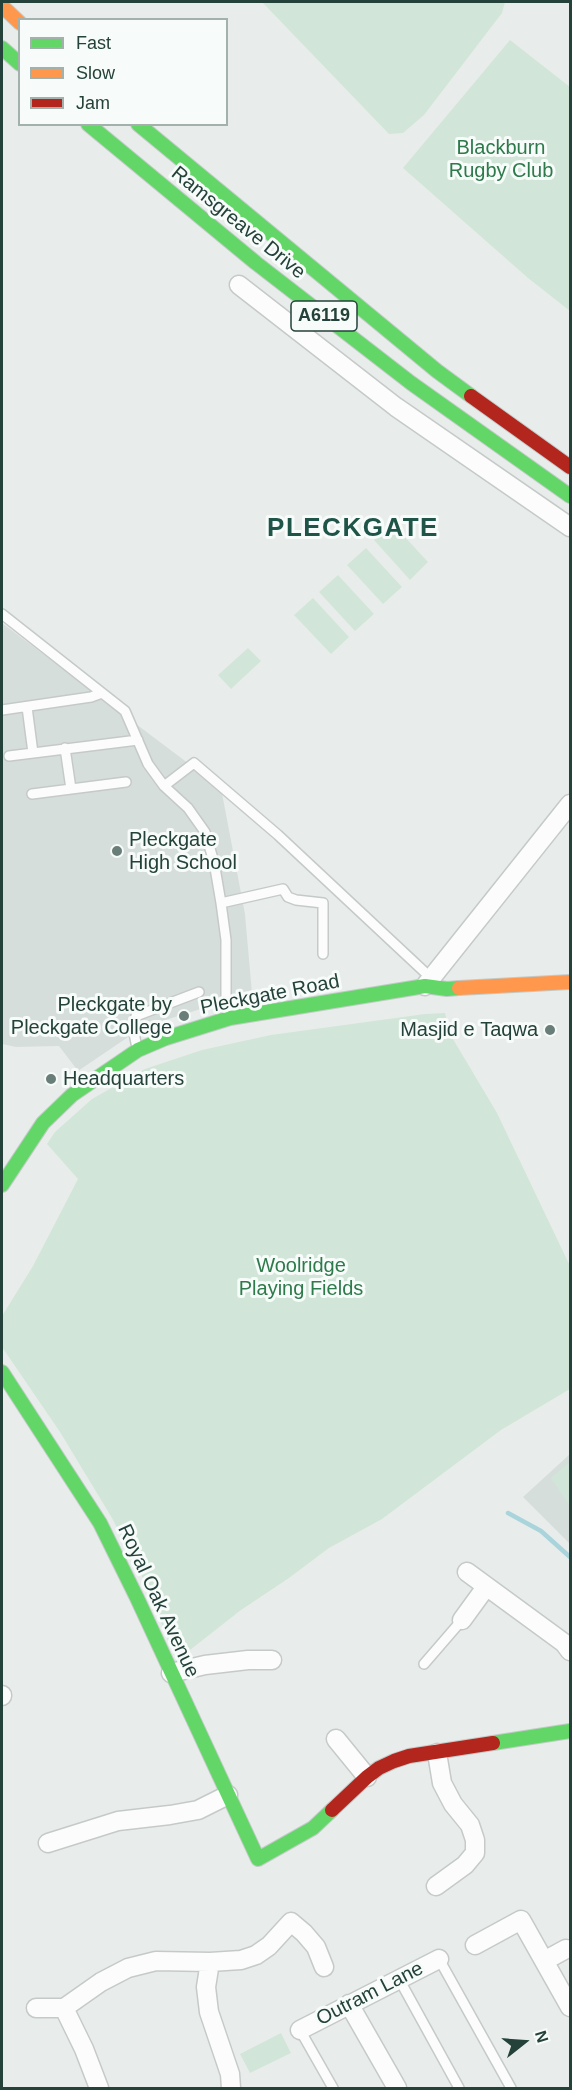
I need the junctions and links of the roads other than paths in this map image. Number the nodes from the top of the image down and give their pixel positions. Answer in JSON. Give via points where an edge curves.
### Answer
{"nodes":[{"id":1,"x":2,"y":6,"type":"edge"},
{"id":2,"x":18,"y":20,"type":"edge"},
{"id":3,"x":2,"y":48,"type":"edge"},
{"id":4,"x":18,"y":62,"type":"edge"},
{"id":5,"x":90,"y":126,"type":"edge"},
{"id":6,"x":141,"y":126,"type":"edge"},
{"id":7,"x":239,"y":285,"type":"dead end"},
{"id":8,"x":417,"y":356,"type":"junction"},
{"id":9,"x":403,"y":377,"type":"junction"},
{"id":10,"x":387,"y":400,"type":"junction"},
{"id":11,"x":570,"y":467,"type":"edge"},
{"id":12,"x":570,"y":496,"type":"edge"},
{"id":13,"x":570,"y":527,"type":"edge"},
{"id":14,"x":2,"y":614,"type":"edge"},
{"id":15,"x":102,"y":693,"type":"junction"},
{"id":16,"x":27,"y":707,"type":"junction"},
{"id":17,"x":2,"y":710,"type":"edge"},
{"id":18,"x":138,"y":740,"type":"junction"},
{"id":19,"x":65,"y":748,"type":"junction"},
{"id":20,"x":33,"y":753,"type":"junction"},
{"id":21,"x":9,"y":756,"type":"dead end"},
{"id":22,"x":126,"y":782,"type":"dead end"},
{"id":23,"x":164,"y":786,"type":"junction"},
{"id":24,"x":71,"y":789,"type":"junction"},
{"id":25,"x":32,"y":794,"type":"dead end"},
{"id":26,"x":570,"y":804,"type":"edge"},
{"id":27,"x":221,"y":903,"type":"junction"},
{"id":28,"x":322,"y":954,"type":"dead end"},
{"id":29,"x":428,"y":982,"type":"junction"},
{"id":30,"x":570,"y":982,"type":"edge"},
{"id":31,"x":199,"y":992,"type":"dead end"},
{"id":32,"x":230,"y":1018,"type":"junction"},
{"id":33,"x":138,"y":1050,"type":"junction"},
{"id":34,"x":2,"y":1185,"type":"edge"},
{"id":35,"x":2,"y":1371,"type":"edge"},
{"id":36,"x":467,"y":1572,"type":"dead end"},
{"id":37,"x":486,"y":1587,"type":"junction"},
{"id":38,"x":462,"y":1620,"type":"joint"},
{"id":39,"x":570,"y":1651,"type":"edge"},
{"id":40,"x":272,"y":1660,"type":"dead end"},
{"id":41,"x":424,"y":1664,"type":"dead end"},
{"id":42,"x":171,"y":1673,"type":"junction"},
{"id":43,"x":570,"y":1731,"type":"edge"},
{"id":44,"x":336,"y":1738,"type":"dead end"},
{"id":45,"x":437,"y":1753,"type":"junction"},
{"id":46,"x":367,"y":1777,"type":"junction"},
{"id":47,"x":228,"y":1795,"type":"junction"},
{"id":48,"x":48,"y":1843,"type":"dead end"},
{"id":49,"x":436,"y":1886,"type":"dead end"},
{"id":50,"x":475,"y":1945,"type":"dead end"},
{"id":51,"x":566,"y":1949,"type":"dead end"},
{"id":52,"x":439,"y":1959,"type":"joint"},
{"id":53,"x":544,"y":1961,"type":"junction"},
{"id":54,"x":210,"y":1962,"type":"junction"},
{"id":55,"x":324,"y":1966,"type":"dead end"},
{"id":56,"x":399,"y":1980,"type":"junction"},
{"id":57,"x":349,"y":2004,"type":"junction"},
{"id":58,"x":570,"y":2007,"type":"edge"},
{"id":59,"x":36,"y":2008,"type":"dead end"},
{"id":60,"x":64,"y":2008,"type":"junction"},
{"id":61,"x":300,"y":2030,"type":"joint"},
{"id":62,"x":99,"y":2088,"type":"edge"},
{"id":63,"x":231,"y":2088,"type":"edge"},
{"id":64,"x":333,"y":2088,"type":"edge"},
{"id":65,"x":397,"y":2088,"type":"edge"},
{"id":66,"x":459,"y":2088,"type":"edge"},
{"id":67,"x":511,"y":2088,"type":"edge"}],
"edges":[{"from":1,"to":2,"type":"main road"},
{"from":3,"to":4,"type":"main road"},
{"from":5,"to":9,"type":"main road","name":"Ramsgreave Drive","number":"A6119","via":[[256,264]]},
{"from":6,"to":8,"type":"main road","name":"Ramsgreave Drive","number":"A6119","via":[[282,235]]},
{"from":7,"to":10,"type":"street"},
{"from":8,"to":9,"type":"street"},
{"from":8,"to":11,"type":"main road","name":"Ramsgreave Drive","number":"A6119"},
{"from":9,"to":10,"type":"street"},
{"from":9,"to":12,"type":"main road","name":"Ramsgreave Drive","number":"A6119"},
{"from":10,"to":13,"type":"street"},
{"from":14,"to":15,"type":"lane"},
{"from":15,"to":16,"type":"lane"},
{"from":15,"to":18,"type":"lane","via":[[125,711]]},
{"from":16,"to":17,"type":"lane"},
{"from":16,"to":20,"type":"lane"},
{"from":18,"to":19,"type":"lane"},
{"from":18,"to":23,"type":"lane","via":[[148,764]]},
{"from":19,"to":20,"type":"lane"},
{"from":19,"to":24,"type":"lane"},
{"from":20,"to":21,"type":"lane"},
{"from":22,"to":24,"type":"lane"},
{"from":23,"to":27,"type":"lane","via":[[188,808],[205,832]]},
{"from":23,"to":29,"type":"lane","via":[[194,763],[278,835]]},
{"from":24,"to":25,"type":"lane"},
{"from":26,"to":29,"type":"street"},
{"from":27,"to":28,"type":"lane","via":[[283,889],[296,900],[323,903]]},
{"from":27,"to":32,"type":"lane"},
{"from":29,"to":30,"type":"main road","name":"Pleckgate Road","via":[[447,989]]},
{"from":29,"to":32,"type":"main road","name":"Pleckgate Road"},
{"from":31,"to":33,"type":"lane","via":[[136,1016],[133,1028]]},
{"from":32,"to":33,"type":"main road","name":"Pleckgate Road"},
{"from":33,"to":34,"type":"main road","name":"Pleckgate Road","via":[[89,1082],[43,1124]]},
{"from":35,"to":42,"type":"main road","name":"Royal Oak Avenue","via":[[100,1523]]},
{"from":36,"to":37,"type":"street"},
{"from":37,"to":38,"type":"street"},
{"from":37,"to":39,"type":"street"},
{"from":38,"to":41,"type":"lane"},
{"from":40,"to":42,"type":"street","via":[[205,1665]]},
{"from":42,"to":47,"type":"main road","name":"Royal Oak Avenue"},
{"from":43,"to":45,"type":"main road"},
{"from":44,"to":46,"type":"street"},
{"from":45,"to":46,"type":"main road","via":[[401,1758]]},
{"from":45,"to":49,"type":"street","via":[[442,1782],[470,1825],[475,1853]]},
{"from":46,"to":47,"type":"main road","name":"Royal Oak Avenue","via":[[320,1823],[258,1858]]},
{"from":47,"to":48,"type":"street","via":[[198,1810],[118,1821]]},
{"from":50,"to":53,"type":"street","via":[[521,1920]]},
{"from":51,"to":53,"type":"street"},
{"from":52,"to":56,"type":"street","name":"Outram Lane"},
{"from":52,"to":67,"type":"lane"},
{"from":53,"to":58,"type":"street"},
{"from":54,"to":55,"type":"street","via":[[256,1955],[291,1923],[316,1947]]},
{"from":54,"to":60,"type":"street","via":[[156,1961],[128,1968]]},
{"from":54,"to":63,"type":"street","via":[[206,1987],[209,2012]]},
{"from":56,"to":57,"type":"street","name":"Outram Lane"},
{"from":56,"to":66,"type":"lane"},
{"from":57,"to":61,"type":"street","name":"Outram Lane"},
{"from":57,"to":65,"type":"street"},
{"from":59,"to":60,"type":"street"},
{"from":60,"to":62,"type":"street"},
{"from":61,"to":64,"type":"lane"}]}
